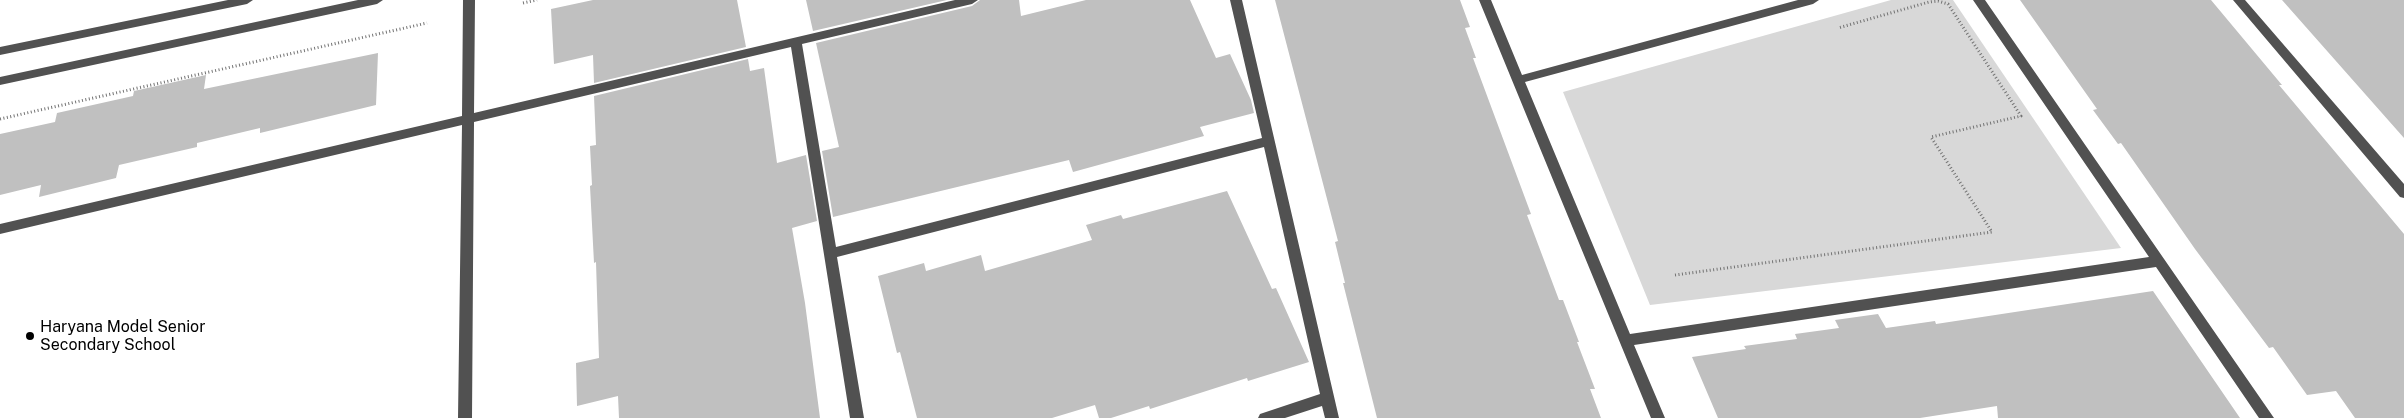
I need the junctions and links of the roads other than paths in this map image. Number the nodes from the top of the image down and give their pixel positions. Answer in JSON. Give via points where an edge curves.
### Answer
{"nodes":[{"id":1,"x":248,"y":0,"type":"edge"},
{"id":2,"x":377,"y":0,"type":"edge"},
{"id":3,"x":469,"y":0,"type":"edge"},
{"id":4,"x":972,"y":0,"type":"edge"},
{"id":5,"x":1236,"y":0,"type":"edge"},
{"id":6,"x":1485,"y":0,"type":"edge"},
{"id":7,"x":1813,"y":0,"type":"edge"},
{"id":8,"x":1978,"y":0,"type":"edge"},
{"id":9,"x":2239,"y":0,"type":"edge"},
{"id":10,"x":796,"y":42,"type":"junction"},
{"id":11,"x":0,"y":51,"type":"edge"},
{"id":12,"x":1518,"y":80,"type":"junction"},
{"id":13,"x":0,"y":81,"type":"edge"},
{"id":14,"x":468,"y":118,"type":"junction"},
{"id":15,"x":1268,"y":141,"type":"junction"},
{"id":16,"x":2404,"y":193,"type":"edge"},
{"id":17,"x":0,"y":229,"type":"edge"},
{"id":18,"x":830,"y":254,"type":"junction"},
{"id":19,"x":2158,"y":260,"type":"junction"},
{"id":20,"x":1626,"y":340,"type":"junction"},
{"id":21,"x":1328,"y":398,"type":"junction"},
{"id":22,"x":465,"y":418,"type":"edge"},
{"id":23,"x":857,"y":418,"type":"edge"},
{"id":24,"x":1265,"y":418,"type":"edge"},
{"id":25,"x":1332,"y":418,"type":"edge"},
{"id":26,"x":1658,"y":418,"type":"edge"},
{"id":27,"x":2267,"y":418,"type":"edge"}],
"edges":[{"from":1,"to":11,"type":"street"},
{"from":2,"to":13,"type":"street"},
{"from":3,"to":14,"type":"street"},
{"from":4,"to":10,"type":"street"},
{"from":5,"to":15,"type":"street"},
{"from":6,"to":12,"type":"street"},
{"from":7,"to":12,"type":"street"},
{"from":8,"to":19,"type":"street"},
{"from":9,"to":16,"type":"street"},
{"from":10,"to":14,"type":"street"},
{"from":10,"to":18,"type":"street"},
{"from":12,"to":20,"type":"street"},
{"from":14,"to":17,"type":"street"},
{"from":14,"to":22,"type":"street"},
{"from":15,"to":18,"type":"street"},
{"from":15,"to":21,"type":"street"},
{"from":18,"to":23,"type":"street"},
{"from":19,"to":20,"type":"street"},
{"from":19,"to":27,"type":"street"},
{"from":20,"to":26,"type":"street"},
{"from":21,"to":24,"type":"street"},
{"from":21,"to":25,"type":"street"}]}
